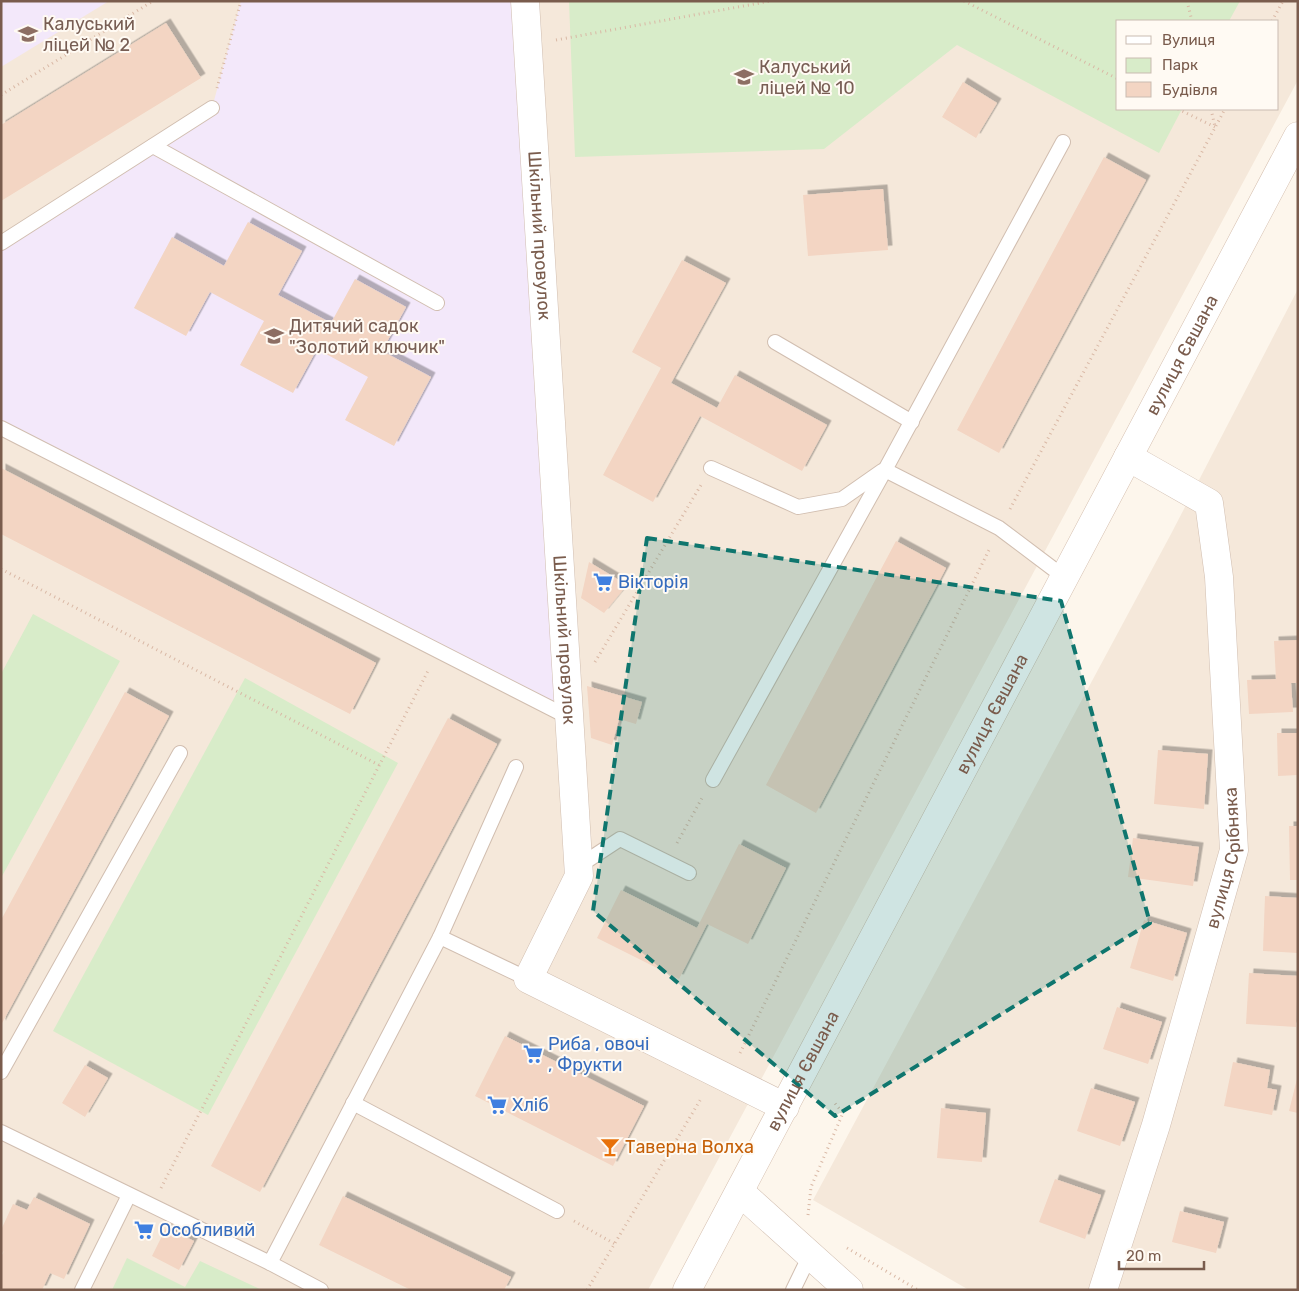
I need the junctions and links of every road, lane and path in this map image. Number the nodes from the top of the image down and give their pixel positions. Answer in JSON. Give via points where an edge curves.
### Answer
{"nodes":[{"id":1,"x":153,"y":1,"type":"edge"},
{"id":2,"x":241,"y":1,"type":"edge"},
{"id":3,"x":525,"y":1,"type":"edge"},
{"id":4,"x":771,"y":1,"type":"edge"},
{"id":5,"x":964,"y":1,"type":"edge"},
{"id":6,"x":1187,"y":1,"type":"edge"},
{"id":7,"x":1283,"y":1,"type":"edge"},
{"id":8,"x":1192,"y":20,"type":"edge"},
{"id":9,"x":1273,"y":20,"type":"edge"},
{"id":10,"x":528,"y":45,"type":"junction"},
{"id":11,"x":1116,"y":77,"type":"edge"},
{"id":12,"x":1,"y":95,"type":"edge"},
{"id":13,"x":212,"y":108,"type":"joint"},
{"id":14,"x":1180,"y":110,"type":"edge"},
{"id":15,"x":1211,"y":110,"type":"edge"},
{"id":16,"x":1224,"y":110,"type":"edge"},
{"id":17,"x":1063,"y":142,"type":"dead end"},
{"id":18,"x":153,"y":146,"type":"junction"},
{"id":19,"x":1294,"y":154,"type":"edge"},
{"id":20,"x":1,"y":243,"type":"edge"},
{"id":21,"x":437,"y":303,"type":"dead end"},
{"id":22,"x":775,"y":342,"type":"dead end"},
{"id":23,"x":912,"y":422,"type":"junction"},
{"id":24,"x":1,"y":428,"type":"edge"},
{"id":25,"x":1128,"y":457,"type":"junction"},
{"id":26,"x":711,"y":468,"type":"joint"},
{"id":27,"x":885,"y":470,"type":"junction"},
{"id":28,"x":1000,"y":528,"type":"junction"},
{"id":29,"x":1,"y":569,"type":"edge"},
{"id":30,"x":1064,"y":577,"type":"junction"},
{"id":31,"x":438,"y":651,"type":"junction"},
{"id":32,"x":592,"y":667,"type":"dead end"},
{"id":33,"x":570,"y":718,"type":"junction"},
{"id":34,"x":180,"y":753,"type":"dead end"},
{"id":35,"x":379,"y":765,"type":"junction"},
{"id":36,"x":516,"y":768,"type":"dead end"},
{"id":37,"x":712,"y":780,"type":"joint"},
{"id":38,"x":666,"y":862,"type":"junction"},
{"id":39,"x":578,"y":866,"type":"junction"},
{"id":40,"x":689,"y":873,"type":"dead end"},
{"id":41,"x":440,"y":937,"type":"junction"},
{"id":42,"x":528,"y":979,"type":"junction"},
{"id":43,"x":1,"y":1072,"type":"edge"},
{"id":44,"x":716,"y":1073,"type":"junction"},
{"id":45,"x":833,"y":1101,"type":"dead end"},
{"id":46,"x":353,"y":1103,"type":"junction"},
{"id":47,"x":785,"y":1107,"type":"junction"},
{"id":48,"x":1,"y":1132,"type":"edge"},
{"id":49,"x":740,"y":1192,"type":"junction"},
{"id":50,"x":129,"y":1195,"type":"junction"},
{"id":51,"x":151,"y":1206,"type":"junction"},
{"id":52,"x":557,"y":1212,"type":"joint"},
{"id":53,"x":808,"y":1225,"type":"dead end"},
{"id":54,"x":615,"y":1244,"type":"junction"},
{"id":55,"x":842,"y":1245,"type":"dead end"},
{"id":56,"x":811,"y":1254,"type":"junction"},
{"id":57,"x":270,"y":1263,"type":"junction"},
{"id":58,"x":82,"y":1290,"type":"edge"},
{"id":59,"x":321,"y":1290,"type":"edge"},
{"id":60,"x":587,"y":1290,"type":"edge"},
{"id":61,"x":687,"y":1290,"type":"edge"},
{"id":62,"x":793,"y":1290,"type":"edge"},
{"id":63,"x":849,"y":1290,"type":"edge"},
{"id":64,"x":918,"y":1290,"type":"edge"},
{"id":65,"x":1103,"y":1290,"type":"edge"}],
"edges":[{"from":1,"to":12,"type":"path"},
{"from":2,"to":13,"type":"path"},
{"from":3,"to":10,"type":"street","name":"Шкільний провулок"},
{"from":4,"to":10,"type":"path"},
{"from":5,"to":11,"type":"path"},
{"from":6,"to":8,"type":"path"},
{"from":7,"to":9,"type":"path"},
{"from":10,"to":33,"type":"street","name":"Шкільний провулок"},
{"from":13,"to":18,"type":"lane"},
{"from":14,"to":15,"type":"path","via":[[1215,127]]},
{"from":16,"to":28,"type":"path"},
{"from":17,"to":23,"type":"lane"},
{"from":18,"to":20,"type":"lane"},
{"from":18,"to":21,"type":"lane"},
{"from":19,"to":25,"type":"street","name":"вулиця Євшана"},
{"from":22,"to":23,"type":"lane"},
{"from":23,"to":27,"type":"lane"},
{"from":24,"to":31,"type":"lane"},
{"from":25,"to":30,"type":"street","name":"вулиця Євшана"},
{"from":25,"to":65,"type":"street","name":"вулиця Срібняка","via":[[1208,503],[1220,577],[1234,850],[1156,1125]]},
{"from":26,"to":27,"type":"lane","via":[[798,507],[842,499]]},
{"from":26,"to":32,"type":"path"},
{"from":27,"to":28,"type":"lane"},
{"from":27,"to":37,"type":"lane"},
{"from":28,"to":30,"type":"lane"},
{"from":28,"to":44,"type":"path","via":[[740,1055]]},
{"from":29,"to":35,"type":"path"},
{"from":30,"to":47,"type":"street","name":"вулиця Євшана"},
{"from":31,"to":33,"type":"lane"},
{"from":31,"to":35,"type":"path"},
{"from":33,"to":39,"type":"street","name":"Шкільний провулок"},
{"from":34,"to":43,"type":"lane"},
{"from":35,"to":51,"type":"path"},
{"from":36,"to":41,"type":"lane"},
{"from":37,"to":38,"type":"path"},
{"from":38,"to":39,"type":"lane","via":[[620,839]]},
{"from":38,"to":40,"type":"lane"},
{"from":39,"to":42,"type":"street","name":"Шкільний провулок","via":[[579,876]]},
{"from":41,"to":42,"type":"lane"},
{"from":41,"to":46,"type":"lane"},
{"from":42,"to":44,"type":"street"},
{"from":44,"to":47,"type":"street"},
{"from":44,"to":54,"type":"path"},
{"from":45,"to":53,"type":"path","via":[[843,1113],[811,1187]]},
{"from":46,"to":52,"type":"lane"},
{"from":46,"to":57,"type":"lane"},
{"from":47,"to":49,"type":"street","name":"вулиця Євшана"},
{"from":48,"to":50,"type":"lane"},
{"from":49,"to":56,"type":"street"},
{"from":49,"to":61,"type":"street","name":"вулиця Євшана"},
{"from":50,"to":51,"type":"lane"},
{"from":50,"to":58,"type":"lane"},
{"from":51,"to":57,"type":"lane"},
{"from":52,"to":54,"type":"path"},
{"from":54,"to":60,"type":"path"},
{"from":55,"to":64,"type":"path"},
{"from":56,"to":62,"type":"lane"},
{"from":56,"to":63,"type":"street"},
{"from":57,"to":59,"type":"lane"}]}
